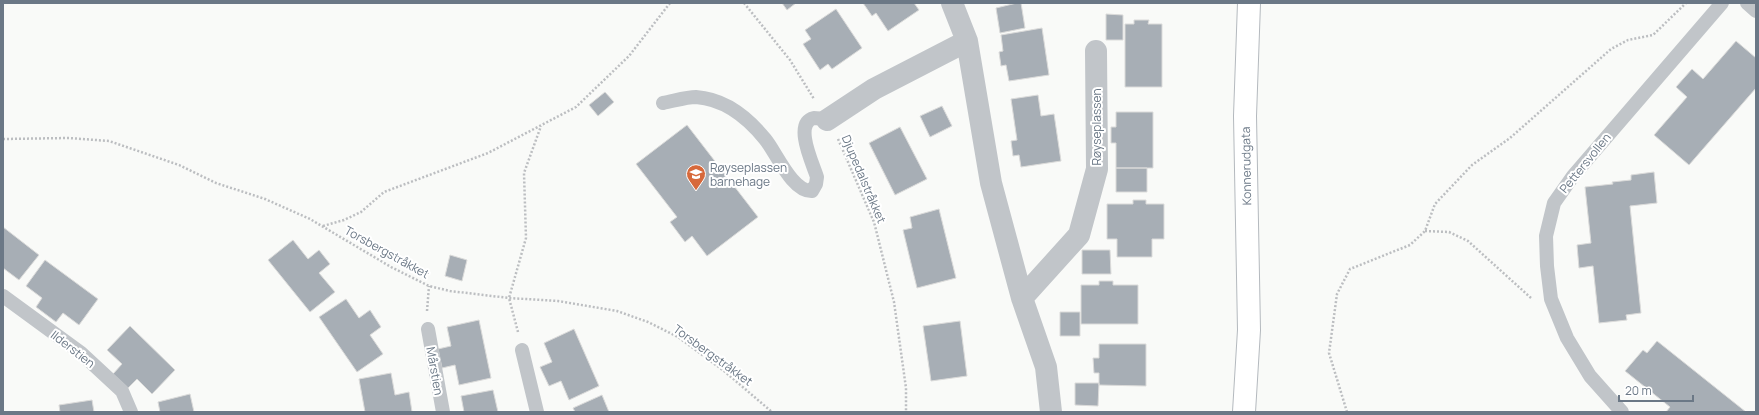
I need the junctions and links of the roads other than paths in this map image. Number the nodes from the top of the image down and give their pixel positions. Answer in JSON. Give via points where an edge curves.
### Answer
{"nodes":[{"id":1,"x":952,"y":3,"type":"edge"},
{"id":2,"x":1249,"y":3,"type":"edge"},
{"id":3,"x":1722,"y":3,"type":"edge"},
{"id":4,"x":1747,"y":3,"type":"edge"},
{"id":5,"x":1756,"y":11,"type":"edge"},
{"id":6,"x":967,"y":41,"type":"junction"},
{"id":7,"x":1096,"y":51,"type":"dead end"},
{"id":8,"x":663,"y":103,"type":"dead end"},
{"id":9,"x":827,"y":120,"type":"joint"},
{"id":10,"x":3,"y":296,"type":"edge"},
{"id":11,"x":1022,"y":298,"type":"junction"},
{"id":12,"x":428,"y":330,"type":"dead end"},
{"id":13,"x":1249,"y":330,"type":"junction"},
{"id":14,"x":522,"y":350,"type":"road end"},
{"id":15,"x":131,"y":412,"type":"edge"},
{"id":16,"x":443,"y":412,"type":"edge"},
{"id":17,"x":537,"y":412,"type":"edge"},
{"id":18,"x":1051,"y":412,"type":"edge"},
{"id":19,"x":1244,"y":412,"type":"edge"},
{"id":20,"x":1258,"y":412,"type":"edge"},
{"id":21,"x":1622,"y":412,"type":"edge"}],
"edges":[{"from":1,"to":6,"type":"street"},
{"from":2,"to":13,"type":"main road","name":"Konnerudgata","via":[[1245,116]]},
{"from":3,"to":21,"type":"lane","name":"Pettersvollen","via":[[1573,176],[1554,203],[1546,236],[1551,299],[1567,338],[1590,376]]},
{"from":4,"to":5,"type":"lane"},
{"from":6,"to":9,"type":"street","via":[[874,90]]},
{"from":6,"to":11,"type":"street","via":[[991,183]]},
{"from":7,"to":11,"type":"street","name":"Røyseplassen","via":[[1096,169],[1079,234]]},
{"from":8,"to":9,"type":"lane","via":[[696,97],[729,106],[766,139],[797,185],[806,191],[812,191],[817,177],[804,136],[804,127],[814,118]]},
{"from":10,"to":15,"type":"lane","name":"Ilderstien","via":[[81,353],[122,391]]},
{"from":11,"to":18,"type":"street","via":[[1046,368]]},
{"from":12,"to":16,"type":"lane","name":"Mårstien"},
{"from":13,"to":19,"type":"main road","name":"Konnerudgata"},
{"from":13,"to":20,"type":"main road","name":"Konnerudgata"},
{"from":14,"to":17,"type":"lane"}]}
